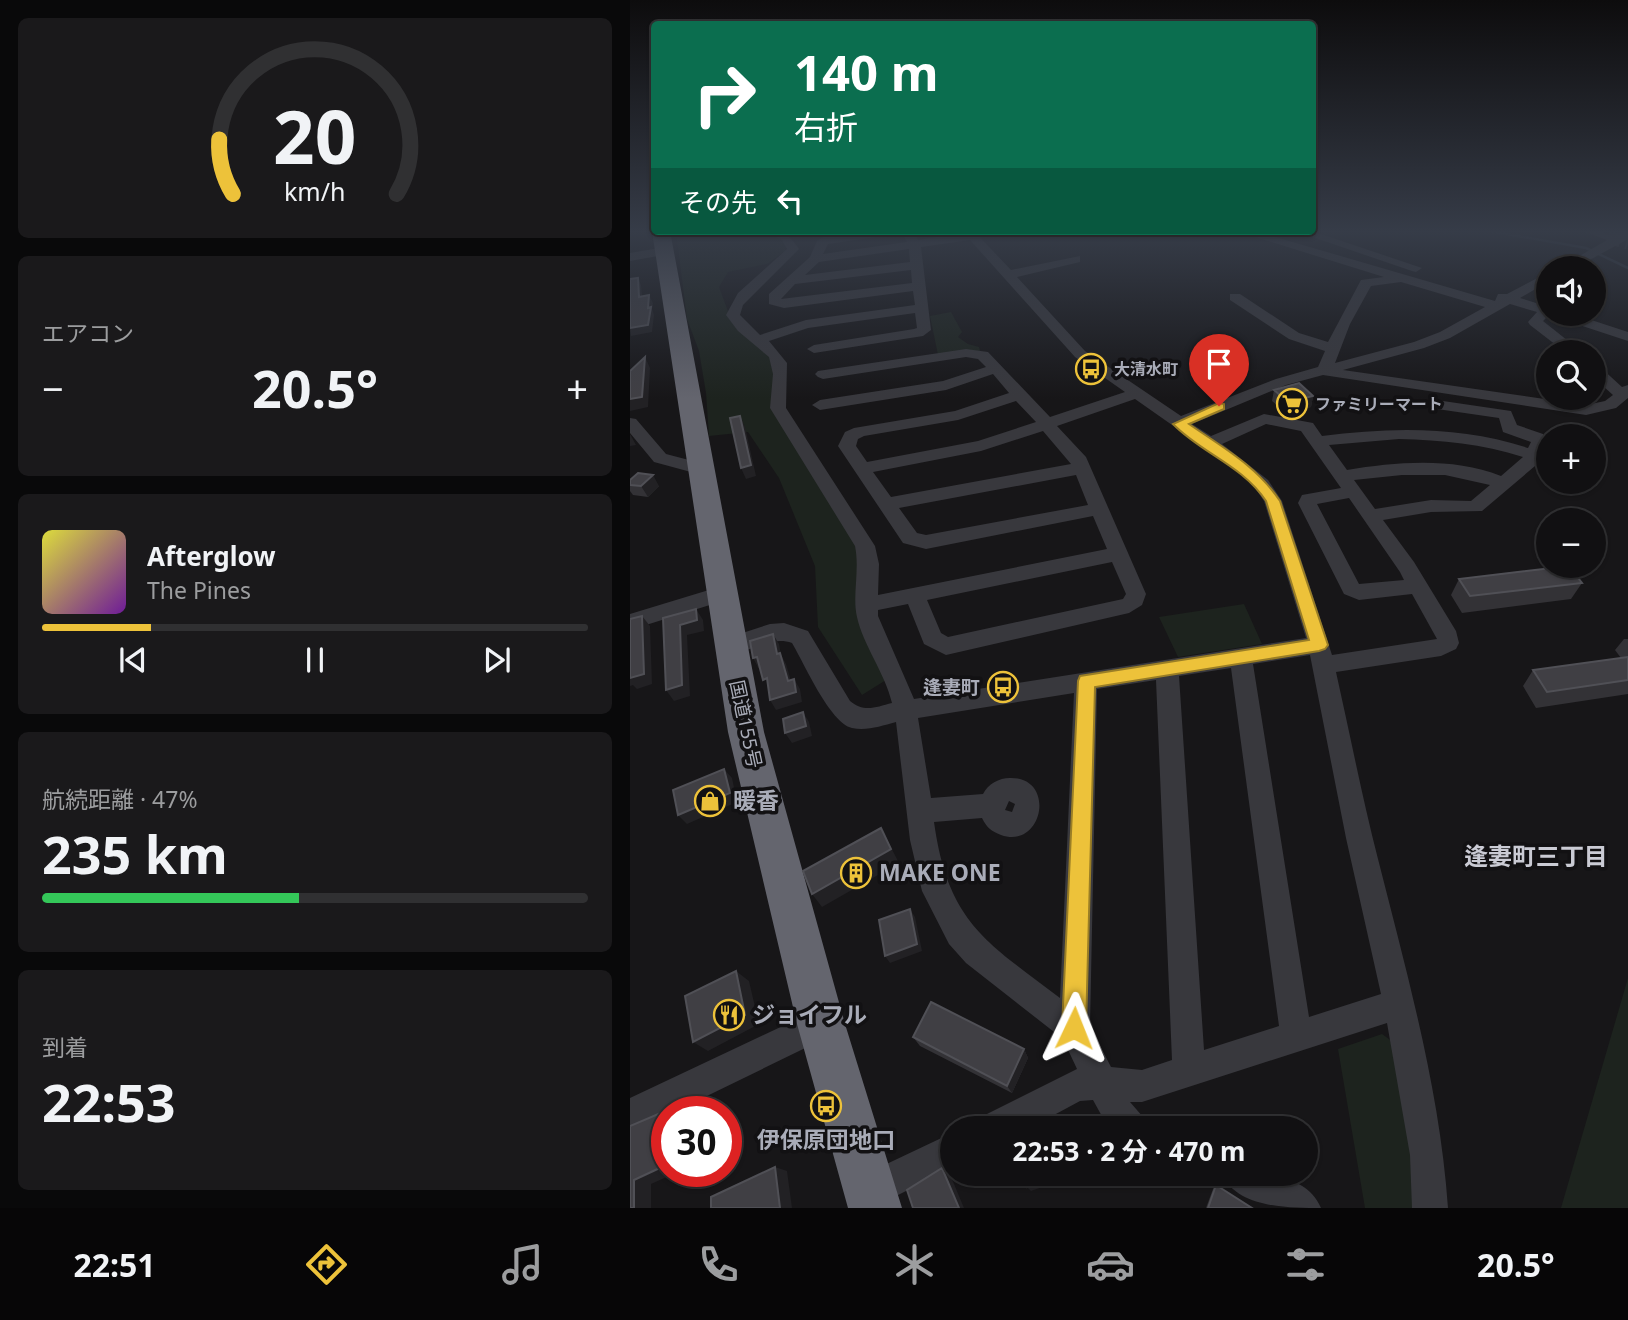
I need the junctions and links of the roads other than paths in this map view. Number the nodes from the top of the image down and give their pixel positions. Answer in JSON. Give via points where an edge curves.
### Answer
{"nodes":[{"id":1,"x":671,"y":286,"type":"edge"},
{"id":2,"x":755,"y":286,"type":"edge"},
{"id":3,"x":785,"y":286,"type":"edge"},
{"id":4,"x":917,"y":286,"type":"edge"},
{"id":5,"x":920,"y":286,"type":"edge"},
{"id":6,"x":1018,"y":286,"type":"edge"},
{"id":7,"x":1365,"y":286,"type":"edge"},
{"id":8,"x":1435,"y":286,"type":"edge"},
{"id":9,"x":1456,"y":286,"type":"edge"},
{"id":10,"x":1531,"y":286,"type":"edge"},
{"id":11,"x":1234,"y":297,"type":"dead end"},
{"id":12,"x":1503,"y":303,"type":"junction"},
{"id":13,"x":922,"y":308,"type":"junction"},
{"id":14,"x":1536,"y":309,"type":"edge"},
{"id":15,"x":1540,"y":326,"type":"edge"},
{"id":16,"x":1594,"y":326,"type":"edge"},
{"id":17,"x":789,"y":329,"type":"junction"},
{"id":18,"x":1628,"y":337,"type":"edge"},
{"id":19,"x":758,"y":340,"type":"junction"},
{"id":20,"x":1559,"y":340,"type":"edge"},
{"id":21,"x":1332,"y":348,"type":"junction"},
{"id":22,"x":814,"y":349,"type":"junction"},
{"id":23,"x":994,"y":369,"type":"junction"},
{"id":24,"x":1324,"y":371,"type":"junction"},
{"id":25,"x":823,"y":374,"type":"junction"},
{"id":26,"x":1606,"y":378,"type":"edge"},
{"id":27,"x":1625,"y":393,"type":"edge"},
{"id":28,"x":1136,"y":394,"type":"junction"},
{"id":29,"x":1018,"y":395,"type":"junction"},
{"id":30,"x":1442,"y":398,"type":"junction"},
{"id":31,"x":1536,"y":406,"type":"edge"},
{"id":32,"x":1606,"y":406,"type":"edge"},
{"id":33,"x":802,"y":411,"type":"junction"},
{"id":34,"x":630,"y":423,"type":"edge"},
{"id":35,"x":1045,"y":423,"type":"junction"},
{"id":36,"x":1179,"y":424,"type":"junction"},
{"id":37,"x":1455,"y":437,"type":"junction"},
{"id":38,"x":1317,"y":442,"type":"junction"},
{"id":39,"x":1208,"y":444,"type":"junction"},
{"id":40,"x":1536,"y":447,"type":"junction"},
{"id":41,"x":863,"y":468,"type":"junction"},
{"id":42,"x":1082,"y":468,"type":"junction"},
{"id":43,"x":702,"y":469,"type":"junction"},
{"id":44,"x":1503,"y":483,"type":"junction"},
{"id":45,"x":1346,"y":484,"type":"junction"},
{"id":46,"x":886,"y":504,"type":"junction"},
{"id":47,"x":1100,"y":509,"type":"junction"},
{"id":48,"x":1370,"y":516,"type":"junction"},
{"id":49,"x":1117,"y":554,"type":"junction"},
{"id":50,"x":1418,"y":586,"type":"junction"},
{"id":51,"x":722,"y":594,"type":"junction"},
{"id":52,"x":915,"y":596,"type":"junction"},
{"id":53,"x":866,"y":606,"type":"junction"},
{"id":54,"x":630,"y":622,"type":"edge"},
{"id":55,"x":732,"y":645,"type":"junction"},
{"id":56,"x":1321,"y":655,"type":"junction"},
{"id":57,"x":1241,"y":656,"type":"junction"},
{"id":58,"x":1167,"y":668,"type":"junction"},
{"id":59,"x":1086,"y":681,"type":"junction"},
{"id":60,"x":904,"y":710,"type":"junction"},
{"id":61,"x":992,"y":805,"type":"dead end"},
{"id":62,"x":920,"y":811,"type":"junction"},
{"id":63,"x":1399,"y":1004,"type":"junction"},
{"id":64,"x":821,"y":1024,"type":"junction"},
{"id":65,"x":1074,"y":1028,"type":"junction"},
{"id":66,"x":1296,"y":1036,"type":"junction"},
{"id":67,"x":1189,"y":1070,"type":"junction"},
{"id":68,"x":1101,"y":1083,"type":"junction"},
{"id":69,"x":630,"y":1116,"type":"edge"},
{"id":70,"x":1018,"y":1116,"type":"edge"},
{"id":71,"x":1120,"y":1116,"type":"edge"},
{"id":72,"x":940,"y":1158,"type":"edge"},
{"id":73,"x":1261,"y":1186,"type":"edge"},
{"id":74,"x":873,"y":1200,"type":"edge"},
{"id":75,"x":1303,"y":1208,"type":"edge"},
{"id":76,"x":1430,"y":1208,"type":"edge"}],
"edges":[{"from":1,"to":43,"type":"highway","name":"国道155号"},
{"from":2,"to":19,"type":"street","via":[[739,301],[733,315],[737,324]]},
{"from":3,"to":4,"type":"street","via":[[774,301]]},
{"from":5,"to":13,"type":"street"},
{"from":6,"to":28,"type":"street","via":[[1080,354]]},
{"from":7,"to":21,"type":"street"},
{"from":8,"to":12,"type":"street"},
{"from":9,"to":12,"type":"street"},
{"from":10,"to":12,"type":"street"},
{"from":11,"to":21,"type":"street","via":[[1294,337]]},
{"from":12,"to":14,"type":"street"},
{"from":12,"to":24,"type":"street","via":[[1419,345]]},
{"from":13,"to":17,"type":"street"},
{"from":13,"to":22,"type":"street","via":[[925,328],[918,333]]},
{"from":15,"to":20,"type":"street"},
{"from":16,"to":18,"type":"street"},
{"from":17,"to":19,"type":"street"},
{"from":17,"to":22,"type":"street"},
{"from":19,"to":33,"type":"street","via":[[780,363],[777,401]]},
{"from":21,"to":24,"type":"street"},
{"from":22,"to":25,"type":"street"},
{"from":23,"to":25,"type":"street","via":[[983,355],[966,353]]},
{"from":23,"to":29,"type":"street"},
{"from":23,"to":33,"type":"street","via":[[930,388]]},
{"from":24,"to":30,"type":"street"},
{"from":24,"to":36,"type":"street","via":[[1270,386]]},
{"from":25,"to":33,"type":"street"},
{"from":26,"to":27,"type":"street"},
{"from":27,"to":32,"type":"street"},
{"from":28,"to":35,"type":"street"},
{"from":28,"to":36,"type":"street"},
{"from":29,"to":35,"type":"street"},
{"from":29,"to":41,"type":"street","via":[[958,415],[855,434],[847,446]]},
{"from":30,"to":31,"type":"street"},
{"from":30,"to":37,"type":"street"},
{"from":30,"to":40,"type":"street","via":[[1505,414],[1509,428]]},
{"from":33,"to":53,"type":"street","via":[[864,546],[869,564]]},
{"from":34,"to":43,"type":"street","via":[[660,458]]},
{"from":35,"to":41,"type":"street","via":[[966,450]]},
{"from":35,"to":42,"type":"street"},
{"from":36,"to":39,"type":"street"},
{"from":37,"to":38,"type":"street","via":[[1377,434]]},
{"from":37,"to":40,"type":"street"},
{"from":38,"to":39,"type":"street","via":[[1307,427],[1264,419]]},
{"from":38,"to":45,"type":"street"},
{"from":39,"to":56,"type":"street","via":[[1245,468],[1273,501]]},
{"from":40,"to":44,"type":"street","via":[[1529,462]]},
{"from":41,"to":46,"type":"street"},
{"from":42,"to":46,"type":"street"},
{"from":42,"to":47,"type":"street"},
{"from":43,"to":51,"type":"highway","name":"国道155号"},
{"from":44,"to":45,"type":"street","via":[[1481,472],[1390,468]]},
{"from":44,"to":48,"type":"street","via":[[1475,507],[1431,506]]},
{"from":45,"to":48,"type":"street"},
{"from":45,"to":50,"type":"street","via":[[1307,503],[1351,589]]},
{"from":46,"to":47,"type":"street","via":[[910,538],[922,542]]},
{"from":47,"to":49,"type":"street"},
{"from":48,"to":50,"type":"street"},
{"from":49,"to":52,"type":"street"},
{"from":49,"to":52,"type":"street","via":[[1136,594],[1129,605],[952,645],[934,642]]},
{"from":50,"to":56,"type":"street","via":[[1448,643],[1428,649]]},
{"from":51,"to":54,"type":"street"},
{"from":51,"to":55,"type":"highway","name":"国道155号"},
{"from":52,"to":53,"type":"street"},
{"from":53,"to":60,"type":"street"},
{"from":55,"to":60,"type":"street","via":[[785,631],[800,637],[853,719]]},
{"from":55,"to":64,"type":"highway","name":"国道155号","via":[[746,732]]},
{"from":56,"to":57,"type":"street"},
{"from":56,"to":63,"type":"street"},
{"from":57,"to":58,"type":"street"},
{"from":57,"to":66,"type":"street"},
{"from":58,"to":59,"type":"street"},
{"from":58,"to":67,"type":"street"},
{"from":59,"to":60,"type":"street"},
{"from":59,"to":65,"type":"street"},
{"from":60,"to":62,"type":"street"},
{"from":61,"to":62,"type":"street"},
{"from":62,"to":65,"type":"street","via":[[927,864],[959,934],[976,953]]},
{"from":63,"to":66,"type":"street"},
{"from":63,"to":76,"type":"street","via":[[1427,1155]]},
{"from":64,"to":69,"type":"street"},
{"from":64,"to":74,"type":"highway","name":"国道155号"},
{"from":65,"to":68,"type":"street"},
{"from":66,"to":67,"type":"street"},
{"from":67,"to":68,"type":"street","via":[[1142,1086]]},
{"from":68,"to":70,"type":"street","via":[[1077,1085]]},
{"from":68,"to":71,"type":"street"},
{"from":72,"to":74,"type":"street"},
{"from":73,"to":75,"type":"street"}]}
